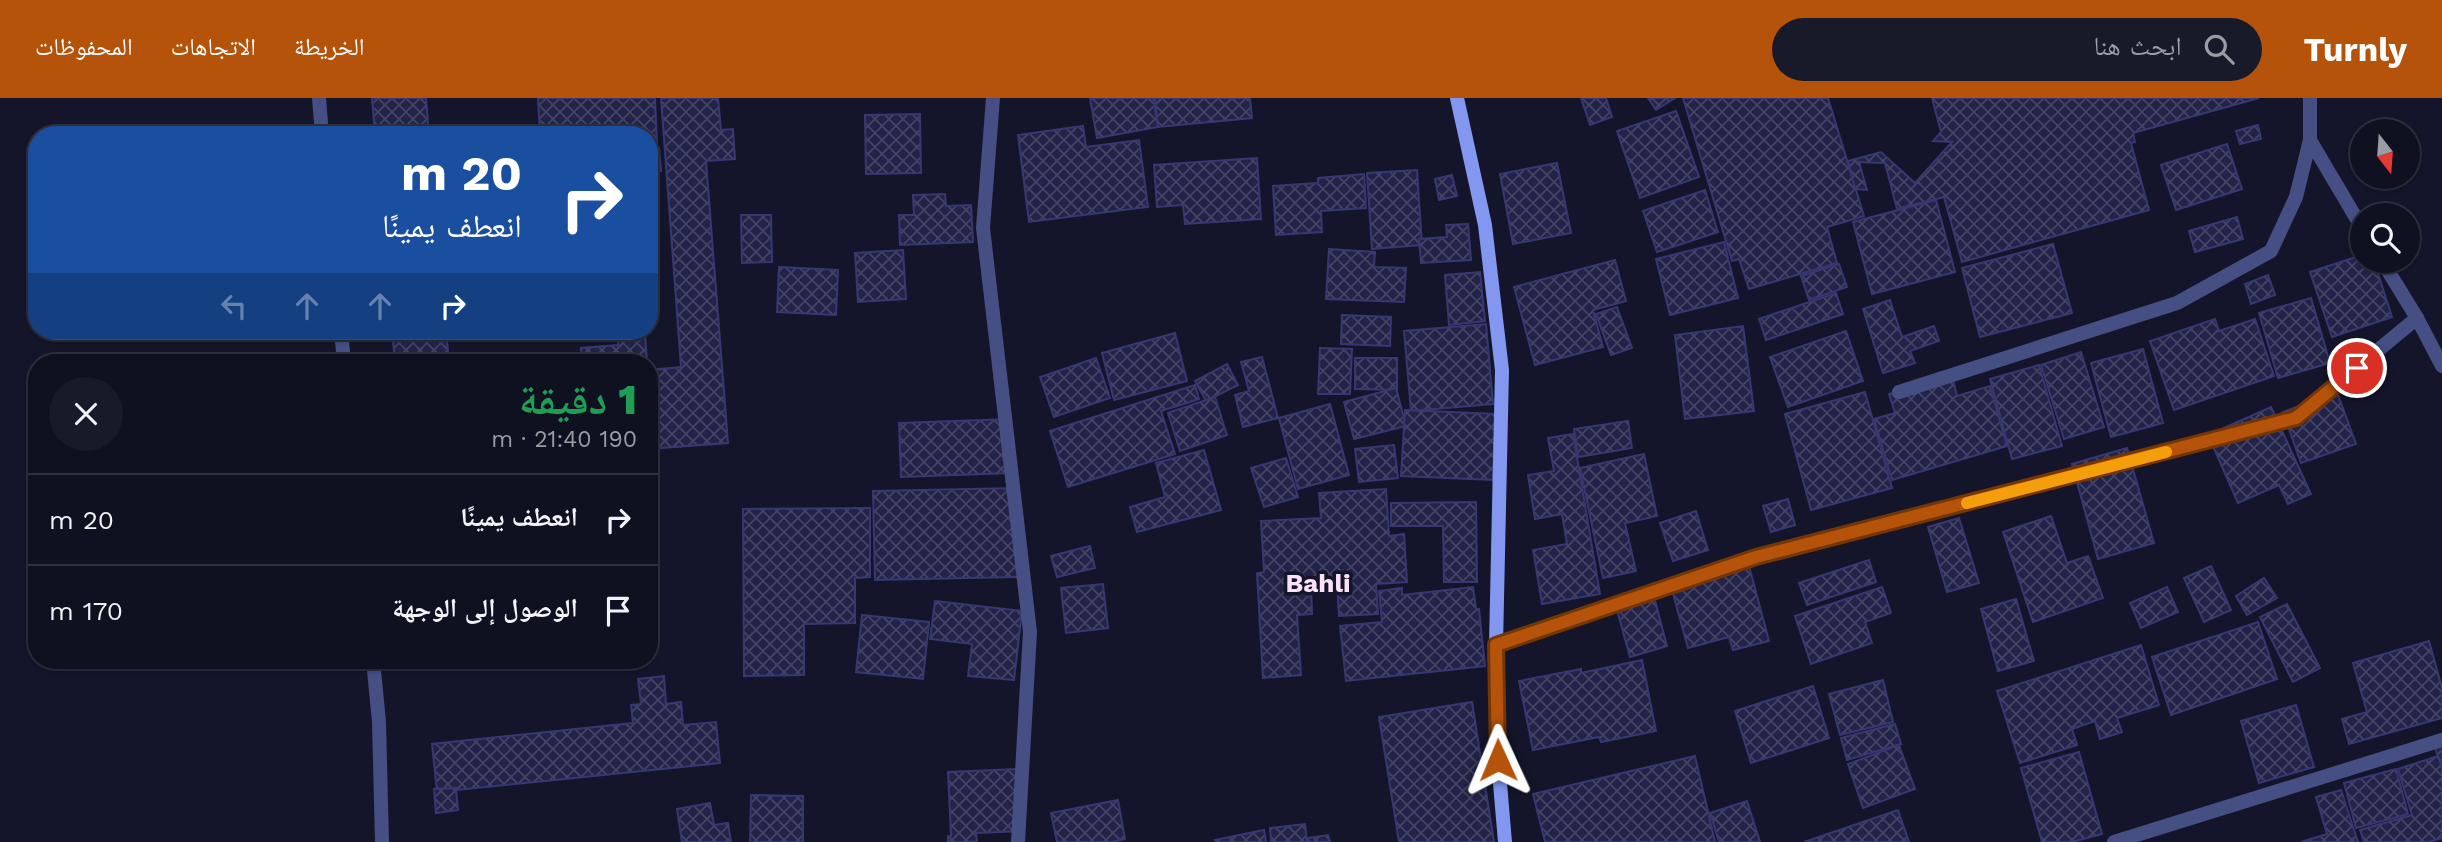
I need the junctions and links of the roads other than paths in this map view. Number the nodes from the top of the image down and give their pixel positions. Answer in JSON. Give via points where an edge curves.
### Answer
{"nodes":[{"id":1,"x":319,"y":98,"type":"edge"},
{"id":2,"x":993,"y":98,"type":"edge"},
{"id":3,"x":1457,"y":98,"type":"edge"},
{"id":4,"x":2310,"y":98,"type":"edge"},
{"id":5,"x":321,"y":126,"type":"edge"},
{"id":6,"x":2311,"y":140,"type":"junction"},
{"id":7,"x":2350,"y":207,"type":"edge"},
{"id":8,"x":2389,"y":273,"type":"edge"},
{"id":9,"x":2417,"y":318,"type":"junction"},
{"id":10,"x":2442,"y":366,"type":"edge"},
{"id":11,"x":1899,"y":392,"type":"dead end"},
{"id":12,"x":1496,"y":645,"type":"junction"},
{"id":13,"x":374,"y":669,"type":"edge"},
{"id":14,"x":2442,"y":740,"type":"edge"},
{"id":15,"x":382,"y":842,"type":"edge"},
{"id":16,"x":1018,"y":842,"type":"edge"},
{"id":17,"x":1504,"y":842,"type":"edge"},
{"id":18,"x":2114,"y":842,"type":"edge"}],
"edges":[{"from":1,"to":5,"type":"street"},
{"from":2,"to":16,"type":"street","via":[[983,228],[1030,632]]},
{"from":3,"to":12,"type":"street","via":[[1485,225],[1502,370]]},
{"from":4,"to":6,"type":"street"},
{"from":6,"to":7,"type":"street"},
{"from":6,"to":11,"type":"street","via":[[2296,197],[2271,251],[2177,303]]},
{"from":8,"to":9,"type":"street"},
{"from":9,"to":10,"type":"street"},
{"from":9,"to":12,"type":"street","via":[[2296,418],[1756,557]]},
{"from":12,"to":17,"type":"street"},
{"from":13,"to":15,"type":"street"},
{"from":14,"to":18,"type":"street"}]}
